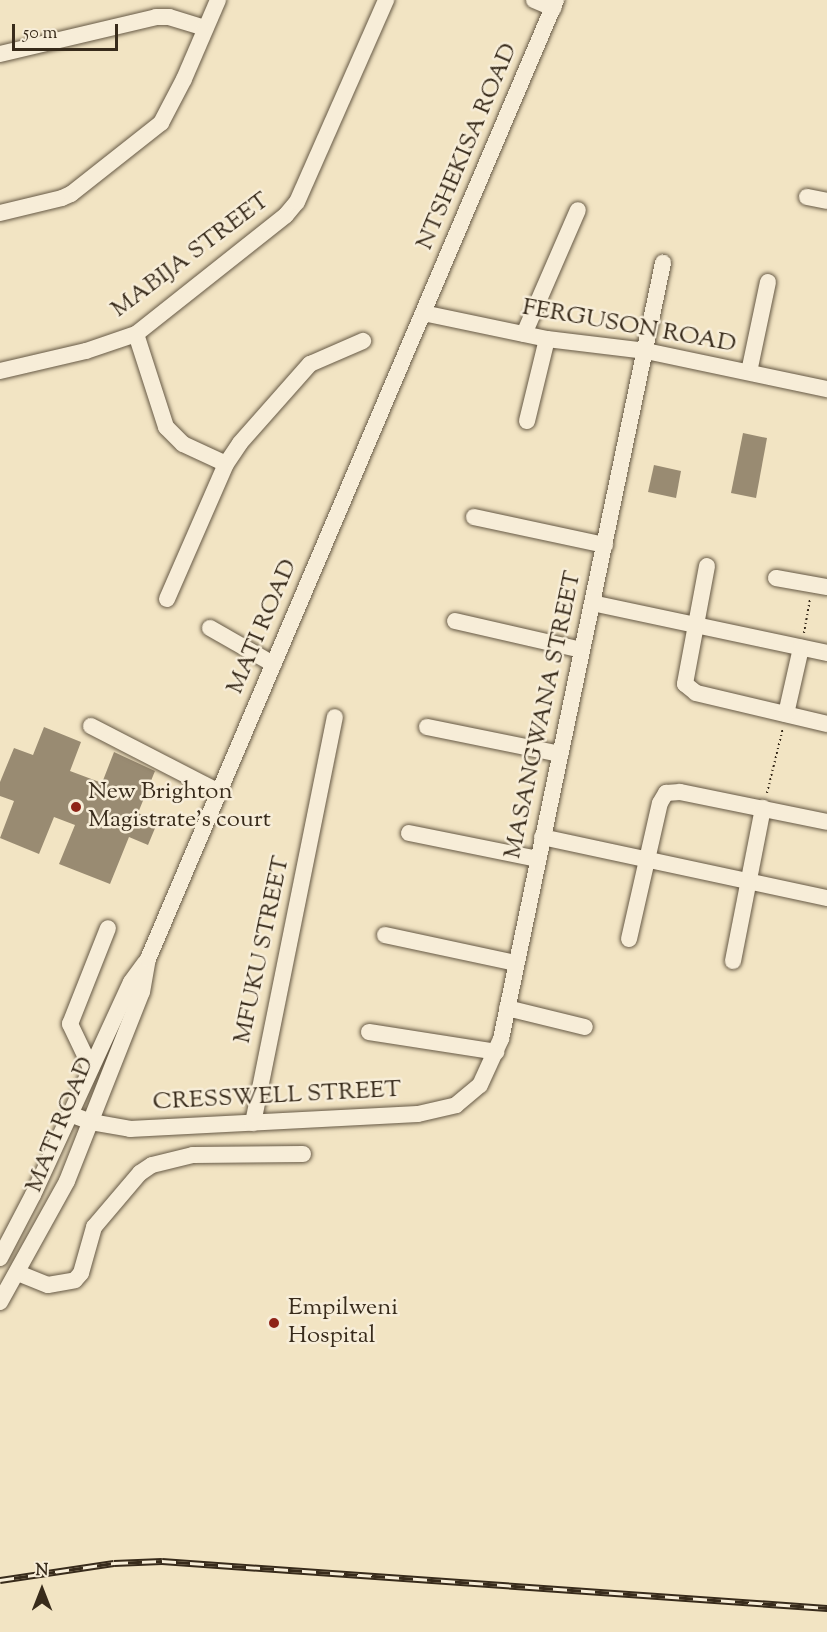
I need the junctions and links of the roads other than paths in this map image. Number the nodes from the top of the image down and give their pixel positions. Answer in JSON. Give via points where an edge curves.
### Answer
{"nodes":[{"id":1,"x":218,"y":0,"type":"edge"},
{"id":2,"x":386,"y":0,"type":"edge"},
{"id":3,"x":534,"y":0,"type":"edge"},
{"id":4,"x":555,"y":4,"type":"edge"},
{"id":5,"x":205,"y":28,"type":"junction"},
{"id":6,"x":0,"y":54,"type":"edge"},
{"id":7,"x":807,"y":197,"type":"dead end"},
{"id":8,"x":827,"y":201,"type":"edge"},
{"id":9,"x":578,"y":210,"type":"dead end"},
{"id":10,"x":0,"y":213,"type":"edge"},
{"id":11,"x":663,"y":263,"type":"dead end"},
{"id":12,"x":768,"y":282,"type":"dead end"},
{"id":13,"x":423,"y":313,"type":"junction"},
{"id":14,"x":136,"y":334,"type":"junction"},
{"id":15,"x":524,"y":334,"type":"junction"},
{"id":16,"x":547,"y":339,"type":"junction"},
{"id":17,"x":363,"y":341,"type":"dead end"},
{"id":18,"x":646,"y":351,"type":"junction"},
{"id":19,"x":0,"y":371,"type":"edge"},
{"id":20,"x":749,"y":372,"type":"junction"},
{"id":21,"x":827,"y":389,"type":"edge"},
{"id":22,"x":527,"y":421,"type":"dead end"},
{"id":23,"x":226,"y":464,"type":"junction"},
{"id":24,"x":474,"y":517,"type":"dead end"},
{"id":25,"x":604,"y":545,"type":"junction"},
{"id":26,"x":707,"y":566,"type":"dead end"},
{"id":27,"x":776,"y":578,"type":"dead end"},
{"id":28,"x":820,"y":586,"type":"edge"},
{"id":29,"x":167,"y":600,"type":"dead end"},
{"id":30,"x":592,"y":603,"type":"junction"},
{"id":31,"x":455,"y":621,"type":"dead end"},
{"id":32,"x":696,"y":626,"type":"junction"},
{"id":33,"x":210,"y":628,"type":"dead end"},
{"id":34,"x":801,"y":648,"type":"junction"},
{"id":35,"x":582,"y":650,"type":"junction"},
{"id":36,"x":827,"y":653,"type":"edge"},
{"id":37,"x":273,"y":664,"type":"junction"},
{"id":38,"x":786,"y":714,"type":"junction"},
{"id":39,"x":335,"y":717,"type":"dead end"},
{"id":40,"x":827,"y":724,"type":"edge"},
{"id":41,"x":91,"y":726,"type":"dead end"},
{"id":42,"x":427,"y":727,"type":"dead end"},
{"id":43,"x":560,"y":754,"type":"junction"},
{"id":44,"x":219,"y":792,"type":"junction"},
{"id":45,"x":763,"y":808,"type":"junction"},
{"id":46,"x":827,"y":822,"type":"edge"},
{"id":47,"x":409,"y":833,"type":"dead end"},
{"id":48,"x":542,"y":837,"type":"junction"},
{"id":49,"x":538,"y":859,"type":"junction"},
{"id":50,"x":646,"y":860,"type":"junction"},
{"id":51,"x":750,"y":882,"type":"junction"},
{"id":52,"x":827,"y":898,"type":"edge"},
{"id":53,"x":108,"y":928,"type":"dead end"},
{"id":54,"x":385,"y":935,"type":"dead end"},
{"id":55,"x":629,"y":939,"type":"dead end"},
{"id":56,"x":148,"y":959,"type":"junction"},
{"id":57,"x":733,"y":961,"type":"dead end"},
{"id":58,"x":516,"y":963,"type":"junction"},
{"id":59,"x":507,"y":1008,"type":"junction"},
{"id":60,"x":585,"y":1027,"type":"dead end"},
{"id":61,"x":369,"y":1032,"type":"dead end"},
{"id":62,"x":77,"y":1040,"type":"junction"},
{"id":63,"x":99,"y":1051,"type":"junction"},
{"id":64,"x":496,"y":1052,"type":"junction"},
{"id":65,"x":115,"y":1058,"type":"junction"},
{"id":66,"x":91,"y":1068,"type":"junction"},
{"id":67,"x":480,"y":1085,"type":"joint"},
{"id":68,"x":70,"y":1114,"type":"junction"},
{"id":69,"x":91,"y":1122,"type":"junction"},
{"id":70,"x":253,"y":1123,"type":"junction"},
{"id":71,"x":303,"y":1154,"type":"dead end"},
{"id":72,"x":0,"y":1258,"type":"edge"},
{"id":73,"x":18,"y":1273,"type":"junction"},
{"id":74,"x":0,"y":1302,"type":"edge"}],
"edges":[{"from":1,"to":5,"type":"street"},
{"from":2,"to":14,"type":"street","name":"MABIJA STREET","via":[[293,207]]},
{"from":3,"to":4,"type":"street"},
{"from":4,"to":13,"type":"street","name":"NTSHEKISA ROAD"},
{"from":5,"to":6,"type":"street","via":[[156,17]]},
{"from":5,"to":10,"type":"street","via":[[170,110],[147,136],[70,194]]},
{"from":7,"to":8,"type":"street"},
{"from":9,"to":15,"type":"street"},
{"from":11,"to":18,"type":"street","name":"MASANGWANA STREET"},
{"from":12,"to":20,"type":"street"},
{"from":13,"to":15,"type":"street","name":"FERGUSON ROAD"},
{"from":13,"to":37,"type":"street","name":"MATI ROAD"},
{"from":14,"to":19,"type":"street","name":"MABIJA STREET","via":[[86,351]]},
{"from":14,"to":23,"type":"street","via":[[168,430],[183,444]]},
{"from":15,"to":16,"type":"street","name":"FERGUSON ROAD"},
{"from":16,"to":18,"type":"street","name":"FERGUSON ROAD"},
{"from":16,"to":22,"type":"street"},
{"from":17,"to":23,"type":"street","via":[[310,364]]},
{"from":18,"to":20,"type":"street","name":"FERGUSON ROAD"},
{"from":18,"to":25,"type":"street","name":"MASANGWANA STREET"},
{"from":20,"to":21,"type":"street","name":"FERGUSON ROAD"},
{"from":23,"to":29,"type":"street"},
{"from":24,"to":25,"type":"street"},
{"from":25,"to":30,"type":"street","name":"MASANGWANA STREET"},
{"from":26,"to":32,"type":"street"},
{"from":27,"to":28,"type":"street"},
{"from":30,"to":32,"type":"street"},
{"from":30,"to":35,"type":"street","name":"MASANGWANA STREET"},
{"from":31,"to":35,"type":"street"},
{"from":32,"to":34,"type":"street"},
{"from":32,"to":38,"type":"street","via":[[684,679],[687,686],[696,693]]},
{"from":33,"to":37,"type":"street"},
{"from":34,"to":36,"type":"street"},
{"from":34,"to":38,"type":"street"},
{"from":35,"to":43,"type":"street","name":"MASANGWANA STREET"},
{"from":37,"to":44,"type":"street","name":"MATI ROAD"},
{"from":38,"to":40,"type":"street"},
{"from":39,"to":70,"type":"street","name":"MFUKU STREET"},
{"from":41,"to":44,"type":"street"},
{"from":42,"to":43,"type":"street"},
{"from":43,"to":48,"type":"street","name":"MASANGWANA STREET"},
{"from":44,"to":56,"type":"street","name":"MATI ROAD"},
{"from":45,"to":46,"type":"street"},
{"from":45,"to":50,"type":"street","via":[[680,792],[666,793]]},
{"from":45,"to":51,"type":"street"},
{"from":47,"to":49,"type":"street"},
{"from":48,"to":49,"type":"street","name":"MASANGWANA STREET"},
{"from":48,"to":50,"type":"street"},
{"from":49,"to":58,"type":"street","name":"MASANGWANA STREET"},
{"from":50,"to":51,"type":"street"},
{"from":50,"to":55,"type":"street"},
{"from":51,"to":52,"type":"street"},
{"from":51,"to":57,"type":"street"},
{"from":53,"to":62,"type":"street","via":[[70,1020]]},
{"from":54,"to":58,"type":"street"},
{"from":56,"to":63,"type":"street","name":"MATI ROAD","via":[[130,982]]},
{"from":56,"to":65,"type":"street","name":"MATI ROAD","via":[[142,992]]},
{"from":58,"to":59,"type":"street","name":"MASANGWANA STREET"},
{"from":59,"to":60,"type":"street"},
{"from":59,"to":64,"type":"street","name":"MASANGWANA STREET"},
{"from":61,"to":64,"type":"street"},
{"from":62,"to":63,"type":"street"},
{"from":62,"to":66,"type":"street"},
{"from":63,"to":65,"type":"street"},
{"from":63,"to":66,"type":"street","name":"MATI ROAD"},
{"from":64,"to":67,"type":"street","name":"MASANGWANA STREET"},
{"from":65,"to":69,"type":"street","name":"MATI ROAD"},
{"from":66,"to":68,"type":"street","name":"MATI ROAD"},
{"from":67,"to":70,"type":"street","name":"CRESSWELL STREET","via":[[456,1105],[436,1112]]},
{"from":68,"to":69,"type":"street","name":"CRESSWELL STREET"},
{"from":68,"to":72,"type":"street","name":"MATI ROAD"},
{"from":69,"to":70,"type":"street","name":"CRESSWELL STREET","via":[[130,1129]]},
{"from":69,"to":73,"type":"street","name":"MATI ROAD","via":[[67,1181]]},
{"from":71,"to":73,"type":"street","via":[[192,1155],[152,1165],[140,1173],[94,1227],[81,1273],[75,1280],[48,1285]]},
{"from":73,"to":74,"type":"street","name":"MATI ROAD"}]}
